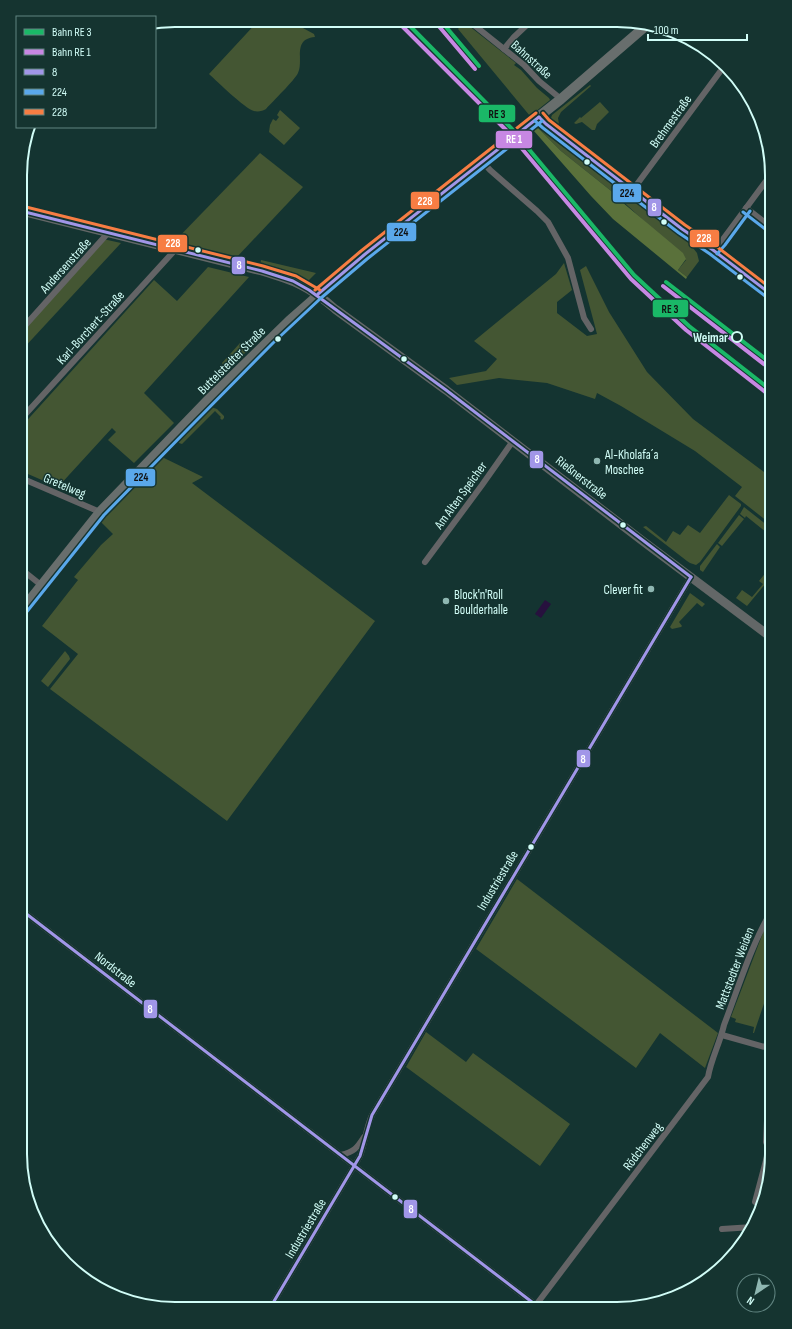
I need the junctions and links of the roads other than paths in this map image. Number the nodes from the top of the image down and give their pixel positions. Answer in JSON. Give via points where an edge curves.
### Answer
{"nodes":[{"id":1,"x":476,"y":27,"type":"edge"},
{"id":2,"x":525,"y":27,"type":"edge"},
{"id":3,"x":642,"y":29,"type":"edge"},
{"id":4,"x":504,"y":49,"type":"junction"},
{"id":5,"x":722,"y":70,"type":"edge"},
{"id":6,"x":561,"y":99,"type":"junction"},
{"id":7,"x":539,"y":117,"type":"junction"},
{"id":8,"x":485,"y":159,"type":"junction"},
{"id":9,"x":765,"y":182,"type":"edge"},
{"id":10,"x":632,"y":191,"type":"junction"},
{"id":11,"x":746,"y":208,"type":"junction"},
{"id":12,"x":27,"y":213,"type":"edge"},
{"id":13,"x":765,"y":223,"type":"edge"},
{"id":14,"x":108,"y":233,"type":"junction"},
{"id":15,"x":175,"y":250,"type":"junction"},
{"id":16,"x":713,"y":250,"type":"junction"},
{"id":17,"x":765,"y":290,"type":"edge"},
{"id":18,"x":318,"y":294,"type":"junction"},
{"id":19,"x":27,"y":323,"type":"edge"},
{"id":20,"x":591,"y":329,"type":"dead end"},
{"id":21,"x":27,"y":412,"type":"edge"},
{"id":22,"x":513,"y":441,"type":"junction"},
{"id":23,"x":27,"y":481,"type":"edge"},
{"id":24,"x":100,"y":512,"type":"junction"},
{"id":25,"x":425,"y":562,"type":"dead end"},
{"id":26,"x":27,"y":574,"type":"edge"},
{"id":27,"x":691,"y":576,"type":"junction"},
{"id":28,"x":41,"y":585,"type":"junction"},
{"id":29,"x":27,"y":603,"type":"edge"},
{"id":30,"x":765,"y":633,"type":"edge"},
{"id":31,"x":27,"y":914,"type":"edge"},
{"id":32,"x":765,"y":920,"type":"edge"},
{"id":33,"x":722,"y":1035,"type":"junction"},
{"id":34,"x":765,"y":1047,"type":"edge"},
{"id":35,"x":365,"y":1135,"type":"junction"},
{"id":36,"x":341,"y":1155,"type":"junction"},
{"id":37,"x":355,"y":1166,"type":"junction"},
{"id":38,"x":764,"y":1169,"type":"edge"},
{"id":39,"x":755,"y":1202,"type":"dead end"},
{"id":40,"x":745,"y":1227,"type":"edge"},
{"id":41,"x":722,"y":1229,"type":"dead end"},
{"id":42,"x":274,"y":1302,"type":"edge"},
{"id":43,"x":532,"y":1302,"type":"edge"},
{"id":44,"x":543,"y":1302,"type":"edge"}],
"edges":[{"from":1,"to":4,"type":"street","name":"Bahnstraße"},
{"from":2,"to":4,"type":"street"},
{"from":3,"to":6,"type":"main road","name":"Buttelstedter Straße"},
{"from":4,"to":6,"type":"street","name":"Bahnstraße"},
{"from":5,"to":10,"type":"street","name":"Brehmestraße"},
{"from":6,"to":7,"type":"main road","name":"Buttelstedter Straße"},
{"from":7,"to":8,"type":"main road","name":"Buttelstedter Straße"},
{"from":7,"to":10,"type":"street"},
{"from":8,"to":18,"type":"main road","name":"Buttelstedter Straße"},
{"from":8,"to":20,"type":"street","via":[[490,170],[548,222],[568,258],[584,318]]},
{"from":9,"to":11,"type":"street"},
{"from":10,"to":16,"type":"street"},
{"from":11,"to":13,"type":"street"},
{"from":11,"to":16,"type":"street"},
{"from":12,"to":14,"type":"street","name":"Rießnerstraße"},
{"from":14,"to":15,"type":"street","name":"Rießnerstraße"},
{"from":14,"to":19,"type":"street","name":"Andersenstraße"},
{"from":15,"to":18,"type":"street","name":"Rießnerstraße","via":[[262,271],[294,281]]},
{"from":15,"to":21,"type":"street","name":"Karl-Borchert-Straße"},
{"from":16,"to":17,"type":"street"},
{"from":18,"to":22,"type":"street","name":"Rießnerstraße"},
{"from":18,"to":24,"type":"main road","name":"Buttelstedter Straße","via":[[209,399]]},
{"from":22,"to":25,"type":"street","name":"Am Alten Speicher"},
{"from":22,"to":27,"type":"street","name":"Rießnerstraße"},
{"from":23,"to":24,"type":"street","name":"Gretelweg"},
{"from":24,"to":28,"type":"main road","name":"Buttelstedter Straße"},
{"from":26,"to":28,"type":"street"},
{"from":27,"to":30,"type":"street","name":"Rießnerstraße"},
{"from":27,"to":35,"type":"street","name":"Industriestraße","via":[[372,1115]]},
{"from":28,"to":29,"type":"main road","name":"Buttelstedter Straße"},
{"from":31,"to":36,"type":"street","name":"Nordstraße"},
{"from":32,"to":33,"type":"street","name":"Mattstedter Weiden"},
{"from":33,"to":34,"type":"street"},
{"from":33,"to":44,"type":"street","name":"Rödchenweg","via":[[708,1078]]},
{"from":35,"to":36,"type":"street","name":"Industriestraße","via":[[358,1147],[350,1153]]},
{"from":35,"to":37,"type":"street","name":"Industriestraße","via":[[364,1146]]},
{"from":36,"to":37,"type":"street","name":"Nordstraße"},
{"from":37,"to":42,"type":"street","name":"Industriestraße"},
{"from":37,"to":43,"type":"street","name":"Nordstraße"},
{"from":38,"to":39,"type":"street"},
{"from":40,"to":41,"type":"street"}]}
